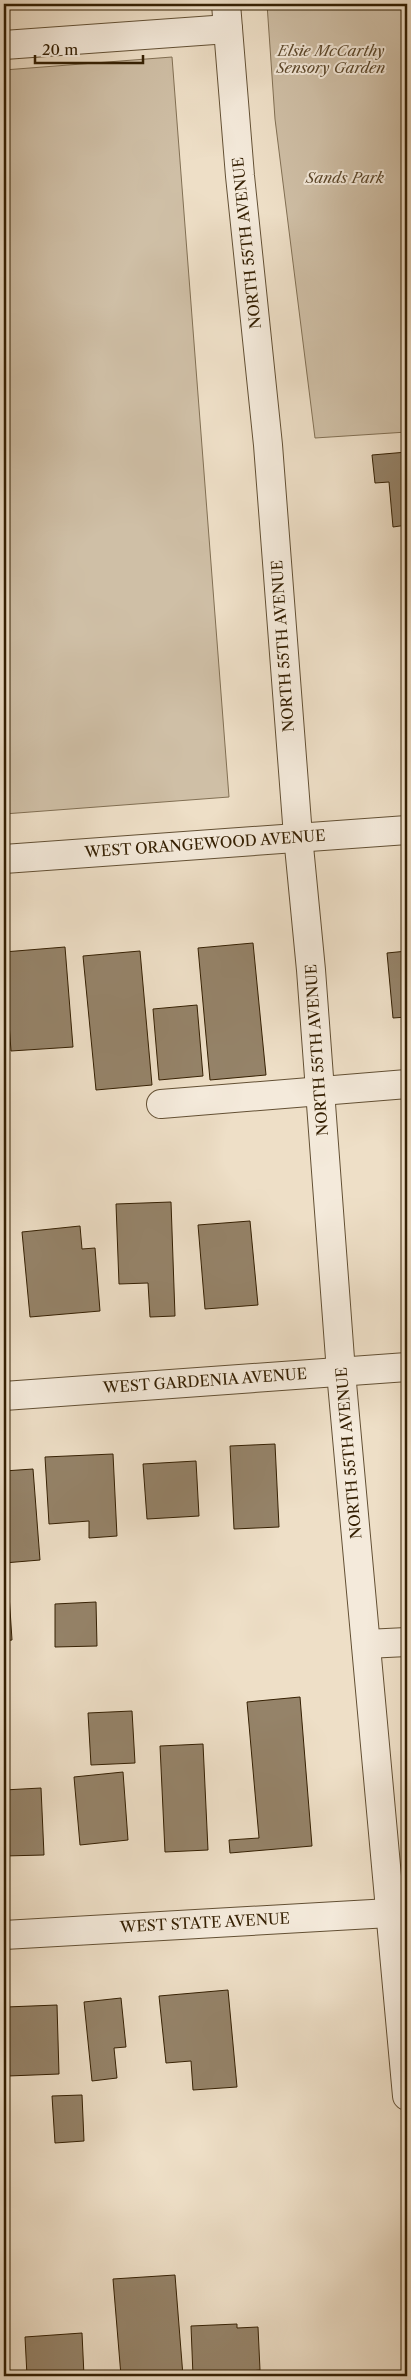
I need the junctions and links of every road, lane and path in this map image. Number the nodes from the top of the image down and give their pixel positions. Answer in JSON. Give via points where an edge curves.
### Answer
{"nodes":[{"id":1,"x":227,"y":16,"type":"edge"},
{"id":2,"x":4,"y":45,"type":"edge"},
{"id":3,"x":407,"y":830,"type":"edge"},
{"id":4,"x":298,"y":836,"type":"junction"},
{"id":5,"x":4,"y":859,"type":"edge"},
{"id":6,"x":407,"y":1084,"type":"edge"},
{"id":7,"x":320,"y":1091,"type":"junction"},
{"id":8,"x":161,"y":1104,"type":"dead end"},
{"id":9,"x":407,"y":1367,"type":"edge"},
{"id":10,"x":341,"y":1372,"type":"junction"},
{"id":11,"x":4,"y":1396,"type":"edge"},
{"id":12,"x":407,"y":1642,"type":"edge"},
{"id":13,"x":366,"y":1644,"type":"junction"},
{"id":14,"x":398,"y":1912,"type":"edge"},
{"id":15,"x":4,"y":1935,"type":"edge"},
{"id":16,"x":407,"y":2096,"type":"edge"}],
"edges":[{"from":1,"to":2,"type":"street"},
{"from":1,"to":4,"type":"street","name":"NORTH 55TH AVENUE","via":[[268,445]]},
{"from":3,"to":4,"type":"street","name":"WEST ORANGEWOOD AVENUE"},
{"from":4,"to":5,"type":"street","name":"WEST ORANGEWOOD AVENUE"},
{"from":4,"to":7,"type":"street","name":"NORTH 55TH AVENUE"},
{"from":6,"to":7,"type":"street"},
{"from":7,"to":8,"type":"street"},
{"from":7,"to":10,"type":"street","name":"NORTH 55TH AVENUE"},
{"from":9,"to":10,"type":"street","name":"WEST GARDENIA AVENUE"},
{"from":10,"to":11,"type":"street","name":"WEST GARDENIA AVENUE"},
{"from":10,"to":13,"type":"street","name":"NORTH 55TH AVENUE"},
{"from":12,"to":13,"type":"street"},
{"from":13,"to":14,"type":"street","name":"NORTH 55TH AVENUE"},
{"from":14,"to":15,"type":"street","name":"WEST STATE AVENUE"},
{"from":14,"to":16,"type":"street","name":"NORTH 55TH AVENUE"}]}
